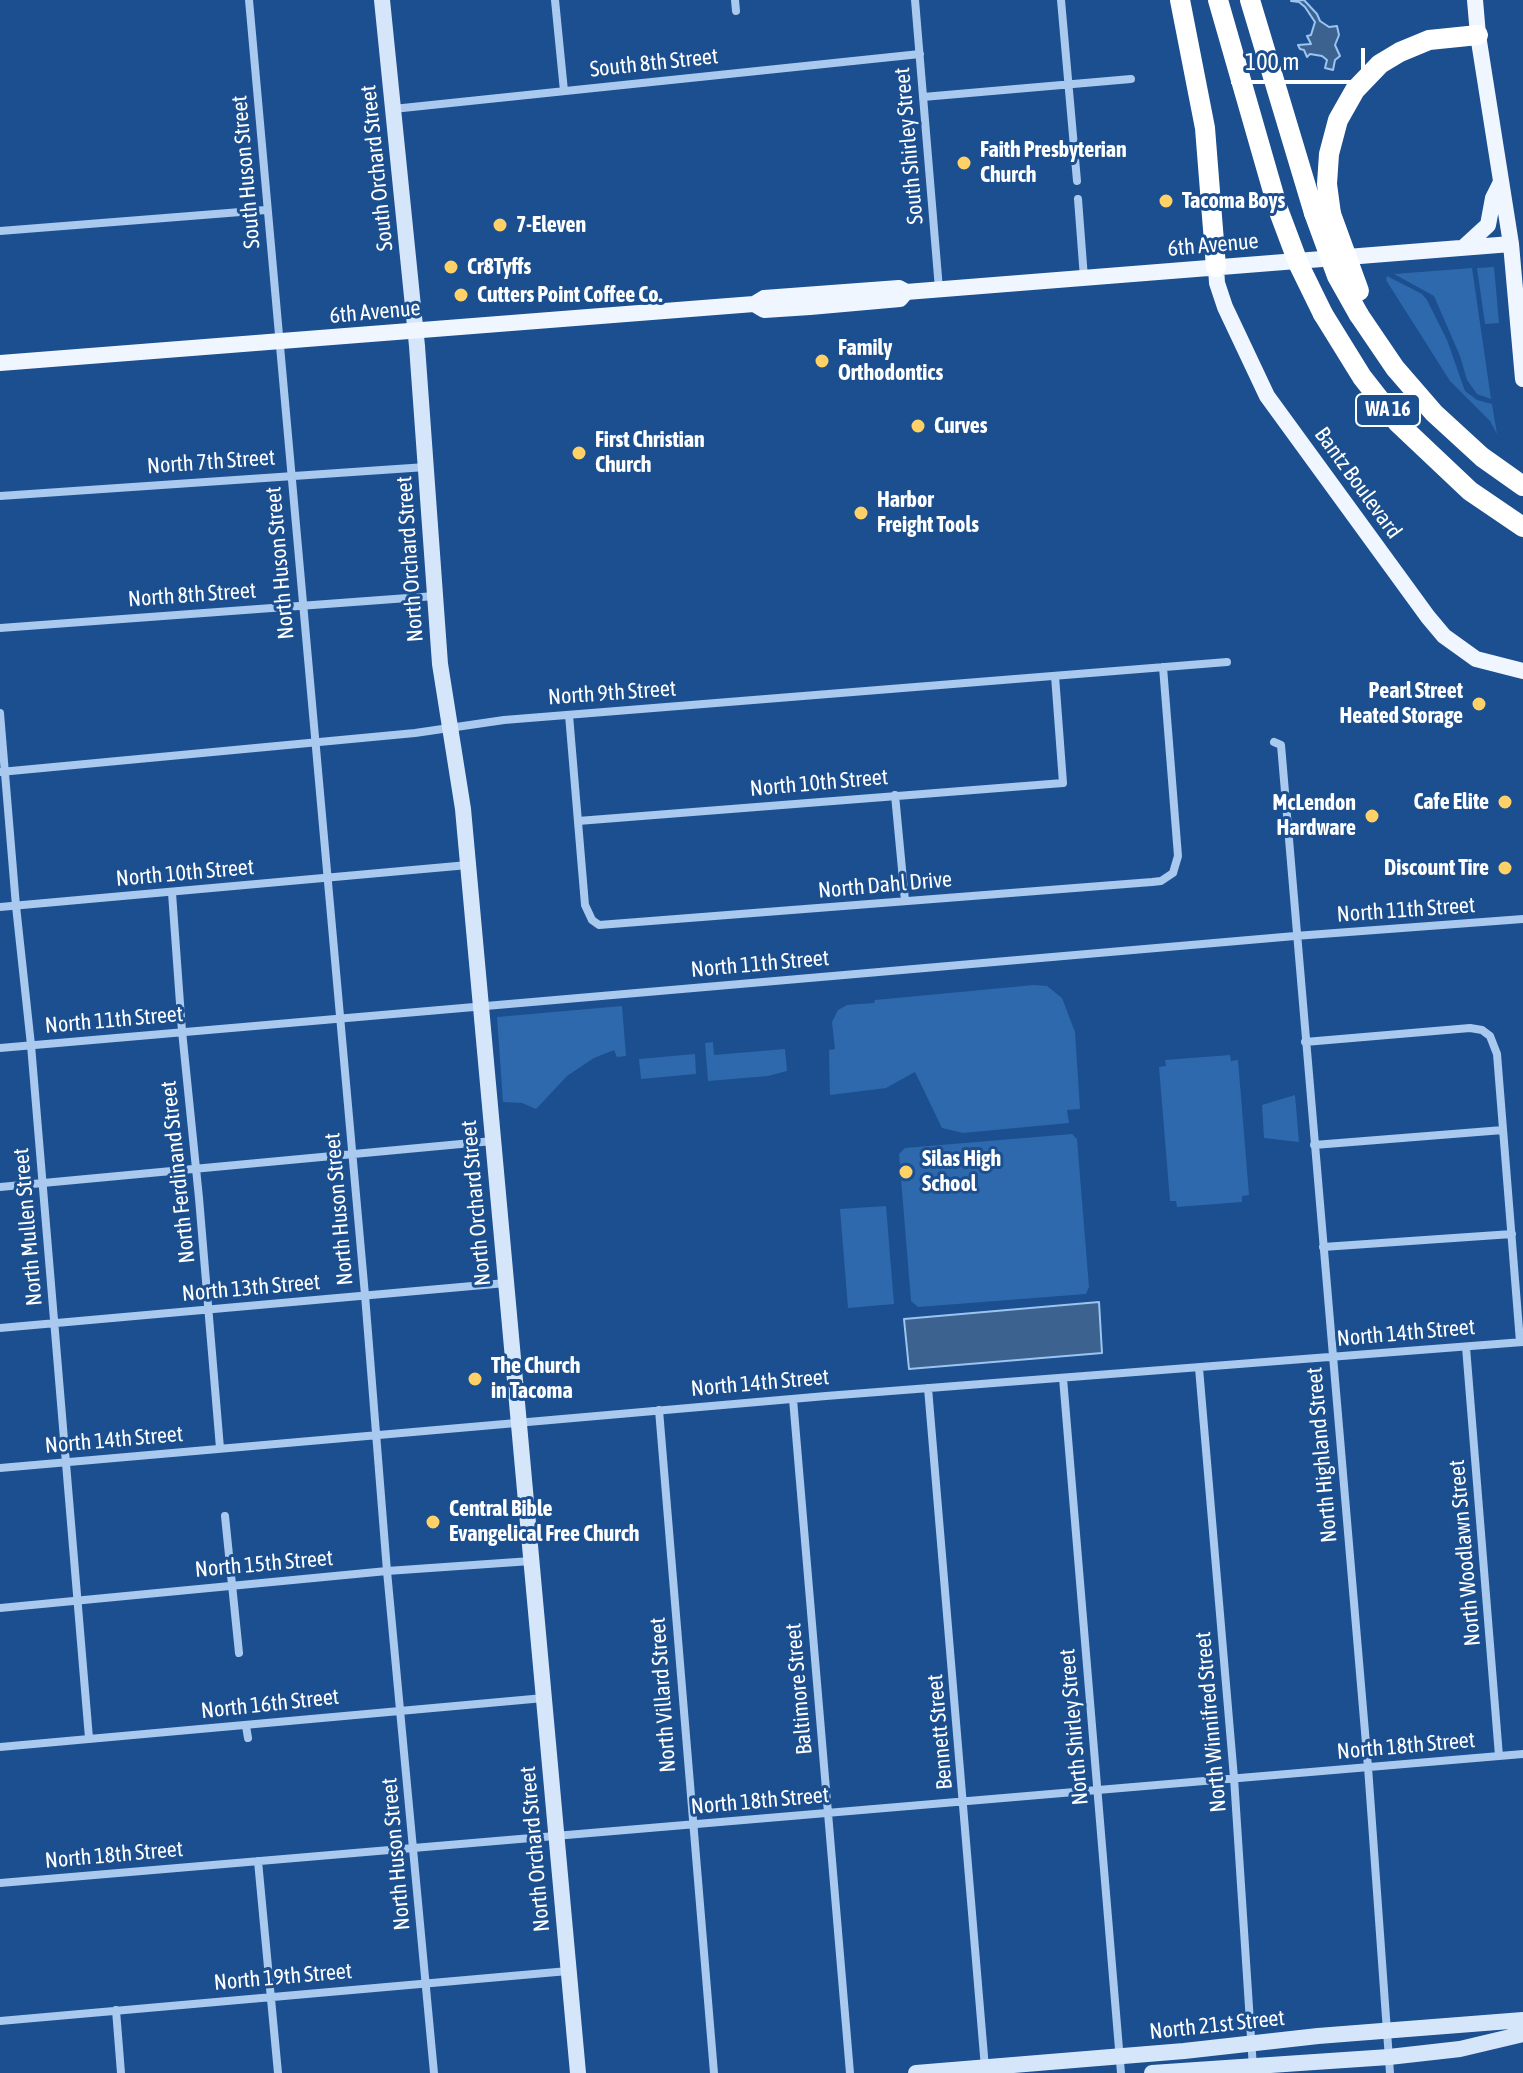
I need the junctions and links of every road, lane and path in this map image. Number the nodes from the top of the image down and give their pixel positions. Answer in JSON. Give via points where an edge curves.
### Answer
{"nodes":[{"id":1,"x":249,"y":0,"type":"edge"},
{"id":2,"x":382,"y":0,"type":"edge"},
{"id":3,"x":555,"y":0,"type":"edge"},
{"id":4,"x":735,"y":0,"type":"edge"},
{"id":5,"x":915,"y":0,"type":"edge"},
{"id":6,"x":1061,"y":0,"type":"edge"},
{"id":7,"x":1180,"y":0,"type":"edge"},
{"id":8,"x":1218,"y":0,"type":"edge"},
{"id":9,"x":1250,"y":0,"type":"edge"},
{"id":10,"x":1475,"y":0,"type":"edge"},
{"id":11,"x":736,"y":11,"type":"dead end"},
{"id":12,"x":1478,"y":35,"type":"junction"},
{"id":13,"x":920,"y":54,"type":"junction"},
{"id":14,"x":1131,"y":79,"type":"dead end"},
{"id":15,"x":1068,"y":84,"type":"junction"},
{"id":16,"x":564,"y":91,"type":"junction"},
{"id":17,"x":923,"y":97,"type":"junction"},
{"id":18,"x":393,"y":109,"type":"junction"},
{"id":19,"x":1077,"y":181,"type":"dead end"},
{"id":20,"x":1501,"y":183,"type":"junction"},
{"id":21,"x":1078,"y":199,"type":"dead end"},
{"id":22,"x":266,"y":210,"type":"junction"},
{"id":23,"x":1322,"y":214,"type":"junction"},
{"id":24,"x":0,"y":231,"type":"edge"},
{"id":25,"x":1517,"y":243,"type":"edge"},
{"id":26,"x":1464,"y":247,"type":"junction"},
{"id":27,"x":1216,"y":267,"type":"junction"},
{"id":28,"x":1084,"y":278,"type":"junction"},
{"id":29,"x":939,"y":289,"type":"junction"},
{"id":30,"x":416,"y":331,"type":"junction"},
{"id":31,"x":279,"y":342,"type":"junction"},
{"id":32,"x":0,"y":363,"type":"edge"},
{"id":33,"x":1395,"y":368,"type":"junction"},
{"id":34,"x":1523,"y":379,"type":"edge"},
{"id":35,"x":426,"y":467,"type":"junction"},
{"id":36,"x":290,"y":474,"type":"junction"},
{"id":37,"x":1523,"y":486,"type":"edge"},
{"id":38,"x":0,"y":496,"type":"edge"},
{"id":39,"x":1523,"y":527,"type":"edge"},
{"id":40,"x":435,"y":596,"type":"junction"},
{"id":41,"x":302,"y":605,"type":"junction"},
{"id":42,"x":0,"y":628,"type":"edge"},
{"id":43,"x":1227,"y":662,"type":"dead end"},
{"id":44,"x":1163,"y":667,"type":"junction"},
{"id":45,"x":1523,"y":671,"type":"edge"},
{"id":46,"x":1055,"y":676,"type":"junction"},
{"id":47,"x":0,"y":713,"type":"edge"},
{"id":48,"x":569,"y":715,"type":"junction"},
{"id":49,"x":448,"y":727,"type":"junction"},
{"id":50,"x":316,"y":742,"type":"junction"},
{"id":51,"x":1274,"y":742,"type":"dead end"},
{"id":52,"x":3,"y":772,"type":"edge"},
{"id":53,"x":895,"y":795,"type":"junction"},
{"id":54,"x":578,"y":821,"type":"junction"},
{"id":55,"x":468,"y":865,"type":"junction"},
{"id":56,"x":328,"y":878,"type":"junction"},
{"id":57,"x":172,"y":893,"type":"junction"},
{"id":58,"x":905,"y":901,"type":"junction"},
{"id":59,"x":16,"y":906,"type":"junction"},
{"id":60,"x":0,"y":907,"type":"edge"},
{"id":61,"x":1523,"y":919,"type":"edge"},
{"id":62,"x":1295,"y":936,"type":"junction"},
{"id":63,"x":481,"y":1005,"type":"junction"},
{"id":64,"x":340,"y":1018,"type":"junction"},
{"id":65,"x":182,"y":1031,"type":"junction"},
{"id":66,"x":1305,"y":1042,"type":"junction"},
{"id":67,"x":31,"y":1045,"type":"junction"},
{"id":68,"x":0,"y":1048,"type":"edge"},
{"id":69,"x":1503,"y":1130,"type":"junction"},
{"id":70,"x":493,"y":1141,"type":"junction"},
{"id":71,"x":1314,"y":1145,"type":"junction"},
{"id":72,"x":352,"y":1156,"type":"junction"},
{"id":73,"x":195,"y":1168,"type":"junction"},
{"id":74,"x":41,"y":1184,"type":"junction"},
{"id":75,"x":0,"y":1187,"type":"edge"},
{"id":76,"x":1512,"y":1234,"type":"junction"},
{"id":77,"x":1323,"y":1247,"type":"junction"},
{"id":78,"x":506,"y":1283,"type":"junction"},
{"id":79,"x":365,"y":1295,"type":"junction"},
{"id":80,"x":209,"y":1309,"type":"junction"},
{"id":81,"x":55,"y":1323,"type":"junction"},
{"id":82,"x":0,"y":1328,"type":"edge"},
{"id":83,"x":1522,"y":1342,"type":"edge"},
{"id":84,"x":1466,"y":1347,"type":"junction"},
{"id":85,"x":1332,"y":1357,"type":"junction"},
{"id":86,"x":1199,"y":1368,"type":"junction"},
{"id":87,"x":1063,"y":1378,"type":"junction"},
{"id":88,"x":928,"y":1388,"type":"junction"},
{"id":89,"x":793,"y":1399,"type":"junction"},
{"id":90,"x":659,"y":1410,"type":"junction"},
{"id":91,"x":519,"y":1423,"type":"junction"},
{"id":92,"x":376,"y":1434,"type":"junction"},
{"id":93,"x":220,"y":1448,"type":"junction"},
{"id":94,"x":67,"y":1463,"type":"junction"},
{"id":95,"x":0,"y":1468,"type":"edge"},
{"id":96,"x":225,"y":1516,"type":"dead end"},
{"id":97,"x":531,"y":1561,"type":"junction"},
{"id":98,"x":387,"y":1571,"type":"junction"},
{"id":99,"x":232,"y":1585,"type":"junction"},
{"id":100,"x":78,"y":1600,"type":"junction"},
{"id":101,"x":0,"y":1608,"type":"edge"},
{"id":102,"x":239,"y":1653,"type":"dead end"},
{"id":103,"x":544,"y":1698,"type":"junction"},
{"id":104,"x":400,"y":1709,"type":"junction"},
{"id":105,"x":246,"y":1726,"type":"junction"},
{"id":106,"x":89,"y":1738,"type":"junction"},
{"id":107,"x":248,"y":1738,"type":"dead end"},
{"id":108,"x":0,"y":1747,"type":"edge"},
{"id":109,"x":1523,"y":1754,"type":"edge"},
{"id":110,"x":1499,"y":1756,"type":"junction"},
{"id":111,"x":1368,"y":1767,"type":"junction"},
{"id":112,"x":1234,"y":1778,"type":"junction"},
{"id":113,"x":1098,"y":1790,"type":"junction"},
{"id":114,"x":964,"y":1801,"type":"junction"},
{"id":115,"x":827,"y":1813,"type":"junction"},
{"id":116,"x":692,"y":1824,"type":"junction"},
{"id":117,"x":556,"y":1836,"type":"junction"},
{"id":118,"x":414,"y":1848,"type":"junction"},
{"id":119,"x":258,"y":1861,"type":"junction"},
{"id":120,"x":0,"y":1883,"type":"edge"},
{"id":121,"x":568,"y":1971,"type":"junction"},
{"id":122,"x":426,"y":1982,"type":"junction"},
{"id":123,"x":271,"y":1996,"type":"junction"},
{"id":124,"x":116,"y":2010,"type":"junction"},
{"id":125,"x":1523,"y":2020,"type":"edge"},
{"id":126,"x":0,"y":2021,"type":"edge"},
{"id":127,"x":1387,"y":2032,"type":"junction"},
{"id":128,"x":1523,"y":2034,"type":"edge"},
{"id":129,"x":1251,"y":2045,"type":"junction"},
{"id":130,"x":1121,"y":2065,"type":"edge"},
{"id":131,"x":1390,"y":2065,"type":"edge"},
{"id":132,"x":985,"y":2070,"type":"edge"},
{"id":133,"x":1253,"y":2070,"type":"edge"},
{"id":134,"x":121,"y":2073,"type":"edge"},
{"id":135,"x":278,"y":2073,"type":"edge"},
{"id":136,"x":434,"y":2073,"type":"edge"},
{"id":137,"x":578,"y":2073,"type":"edge"},
{"id":138,"x":714,"y":2073,"type":"edge"},
{"id":139,"x":850,"y":2073,"type":"edge"},
{"id":140,"x":916,"y":2073,"type":"edge"},
{"id":141,"x":1152,"y":2073,"type":"edge"}],
"edges":[{"from":1,"to":22,"type":"street","name":"South Huson Street"},
{"from":2,"to":18,"type":"street","name":"South Orchard Street"},
{"from":3,"to":16,"type":"street"},
{"from":4,"to":11,"type":"street"},
{"from":5,"to":13,"type":"street","name":"South Shirley Street"},
{"from":6,"to":15,"type":"street"},
{"from":7,"to":27,"type":"highway","via":[[1205,128]]},
{"from":8,"to":39,"type":"highway","number":"WA 16","bridge":true,"via":[[1278,209],[1323,314],[1398,423],[1470,491]]},
{"from":9,"to":23,"type":"highway","number":"WA 16"},
{"from":10,"to":12,"type":"main road"},
{"from":12,"to":20,"type":"main road"},
{"from":12,"to":23,"type":"highway","via":[[1429,40],[1400,52],[1355,90],[1338,120]]},
{"from":13,"to":16,"type":"street","name":"South 8th Street"},
{"from":13,"to":17,"type":"street","name":"South Shirley Street"},
{"from":14,"to":15,"type":"street"},
{"from":15,"to":17,"type":"street"},
{"from":15,"to":19,"type":"street"},
{"from":16,"to":18,"type":"street","name":"South 8th Street"},
{"from":17,"to":29,"type":"street","name":"South Shirley Street"},
{"from":18,"to":30,"type":"street","name":"South Orchard Street"},
{"from":20,"to":25,"type":"main road"},
{"from":20,"to":26,"type":"main road","via":[[1488,225]]},
{"from":21,"to":28,"type":"street"},
{"from":22,"to":24,"type":"street"},
{"from":22,"to":31,"type":"street","name":"South Huson Street"},
{"from":23,"to":33,"type":"highway","bridge":true},
{"from":23,"to":33,"type":"highway","number":"WA 16","bridge":true,"via":[[1337,276]]},
{"from":25,"to":26,"type":"main road","name":"6th Avenue"},
{"from":25,"to":34,"type":"main road"},
{"from":26,"to":27,"type":"main road","name":"6th Avenue"},
{"from":27,"to":28,"type":"main road","name":"6th Avenue"},
{"from":27,"to":45,"type":"main road","name":"Bantz Boulevard","via":[[1225,307],[1267,396],[1428,617],[1476,659]]},
{"from":28,"to":29,"type":"main road","name":"6th Avenue"},
{"from":29,"to":30,"type":"main road","name":"6th Avenue","via":[[906,292],[900,299],[810,307],[764,310],[754,304]]},
{"from":30,"to":31,"type":"main road","name":"6th Avenue"},
{"from":30,"to":35,"type":"street","name":"North Orchard Street"},
{"from":31,"to":32,"type":"main road","name":"6th Avenue"},
{"from":31,"to":36,"type":"street","name":"North Huson Street"},
{"from":33,"to":37,"type":"highway","number":"WA 16","via":[[1463,441]]},
{"from":35,"to":36,"type":"street","name":"North 7th Street"},
{"from":35,"to":40,"type":"street","name":"North Orchard Street"},
{"from":36,"to":38,"type":"street","name":"North 7th Street"},
{"from":36,"to":41,"type":"street","name":"North Huson Street"},
{"from":40,"to":41,"type":"street","name":"North 8th Street"},
{"from":40,"to":49,"type":"street","name":"North Orchard Street"},
{"from":41,"to":42,"type":"street","name":"North 8th Street"},
{"from":41,"to":50,"type":"street","name":"North Huson Street"},
{"from":43,"to":44,"type":"street","name":"North 9th Street"},
{"from":44,"to":46,"type":"street","name":"North 9th Street"},
{"from":44,"to":58,"type":"street","name":"North Dahl Drive","via":[[1178,848],[1173,873],[1161,881]]},
{"from":46,"to":48,"type":"street","name":"North 9th Street"},
{"from":46,"to":53,"type":"street","name":"North 10th Street","via":[[1063,783]]},
{"from":47,"to":52,"type":"street","name":"North Mullen Street"},
{"from":48,"to":49,"type":"street","name":"North 9th Street"},
{"from":48,"to":54,"type":"street"},
{"from":49,"to":50,"type":"street","name":"North 9th Street"},
{"from":49,"to":55,"type":"street","name":"North Orchard Street"},
{"from":50,"to":52,"type":"street","name":"North 9th Street"},
{"from":50,"to":56,"type":"street","name":"North Huson Street"},
{"from":51,"to":62,"type":"street","name":"North Highland Street","via":[[1281,745]]},
{"from":52,"to":59,"type":"street","name":"North Mullen Street"},
{"from":53,"to":54,"type":"street","name":"North 10th Street"},
{"from":53,"to":58,"type":"street"},
{"from":54,"to":58,"type":"street","name":"North Dahl Drive","via":[[585,905],[599,925]]},
{"from":55,"to":56,"type":"street","name":"North 10th Street"},
{"from":55,"to":63,"type":"street","name":"North Orchard Street"},
{"from":56,"to":57,"type":"street","name":"North 10th Street"},
{"from":56,"to":64,"type":"street","name":"North Huson Street"},
{"from":57,"to":59,"type":"street","name":"North 10th Street"},
{"from":57,"to":65,"type":"street","name":"North Ferdinand Street"},
{"from":59,"to":60,"type":"street","name":"North 10th Street"},
{"from":59,"to":67,"type":"street","name":"North Mullen Street"},
{"from":61,"to":62,"type":"street","name":"North 11th Street"},
{"from":62,"to":63,"type":"street","name":"North 11th Street"},
{"from":62,"to":66,"type":"street","name":"North Highland Street"},
{"from":63,"to":64,"type":"street","name":"North 11th Street"},
{"from":63,"to":70,"type":"street","name":"North Orchard Street"},
{"from":64,"to":65,"type":"street","name":"North 11th Street"},
{"from":64,"to":72,"type":"street","name":"North Huson Street"},
{"from":65,"to":67,"type":"street","name":"North 11th Street"},
{"from":65,"to":73,"type":"street","name":"North Ferdinand Street"},
{"from":66,"to":69,"type":"street","via":[[1479,1029],[1497,1054]]},
{"from":66,"to":71,"type":"street","name":"North Highland Street"},
{"from":67,"to":68,"type":"street","name":"North 11th Street"},
{"from":67,"to":74,"type":"street","name":"North Mullen Street"},
{"from":69,"to":71,"type":"street"},
{"from":69,"to":76,"type":"street"},
{"from":70,"to":72,"type":"street"},
{"from":70,"to":78,"type":"street","name":"North Orchard Street"},
{"from":71,"to":77,"type":"street","name":"North Highland Street"},
{"from":72,"to":73,"type":"street"},
{"from":72,"to":79,"type":"street","name":"North Huson Street"},
{"from":73,"to":74,"type":"street"},
{"from":73,"to":80,"type":"street","name":"North Ferdinand Street"},
{"from":74,"to":75,"type":"street"},
{"from":74,"to":81,"type":"street","name":"North Mullen Street"},
{"from":76,"to":77,"type":"street"},
{"from":76,"to":83,"type":"street"},
{"from":77,"to":85,"type":"street","name":"North Highland Street"},
{"from":78,"to":79,"type":"street","name":"North 13th Street"},
{"from":78,"to":91,"type":"street","name":"North Orchard Street"},
{"from":79,"to":80,"type":"street","name":"North 13th Street"},
{"from":79,"to":92,"type":"street","name":"North Huson Street"},
{"from":80,"to":81,"type":"street","name":"North 13th Street"},
{"from":80,"to":93,"type":"street","name":"North Ferdinand Street"},
{"from":81,"to":82,"type":"street","name":"North 13th Street"},
{"from":81,"to":94,"type":"street","name":"North Mullen Street"},
{"from":83,"to":84,"type":"street","name":"North 14th Street"},
{"from":84,"to":85,"type":"street","name":"North 14th Street"},
{"from":84,"to":110,"type":"street","name":"North Woodlawn Street"},
{"from":85,"to":86,"type":"street","name":"North 14th Street"},
{"from":85,"to":111,"type":"street","name":"North Highland Street"},
{"from":86,"to":87,"type":"street","name":"North 14th Street"},
{"from":86,"to":112,"type":"street","name":"North Winnifred Street"},
{"from":87,"to":88,"type":"street","name":"North 14th Street"},
{"from":87,"to":113,"type":"street","name":"North Shirley Street"},
{"from":88,"to":89,"type":"street","name":"North 14th Street"},
{"from":88,"to":114,"type":"street","name":"Bennett Street"},
{"from":89,"to":90,"type":"street","name":"North 14th Street"},
{"from":89,"to":115,"type":"street","name":"Baltimore Street"},
{"from":90,"to":91,"type":"street","name":"North 14th Street"},
{"from":90,"to":116,"type":"street","name":"North Villard Street"},
{"from":91,"to":92,"type":"street","name":"North 14th Street"},
{"from":91,"to":97,"type":"street","name":"North Orchard Street"},
{"from":92,"to":93,"type":"street","name":"North 14th Street"},
{"from":92,"to":98,"type":"street","name":"North Huson Street"},
{"from":93,"to":94,"type":"street","name":"North 14th Street"},
{"from":94,"to":95,"type":"street","name":"North 14th Street"},
{"from":94,"to":100,"type":"street","name":"North Mullen Street"},
{"from":96,"to":99,"type":"street"},
{"from":97,"to":98,"type":"street","name":"North 15th Street"},
{"from":97,"to":103,"type":"street","name":"North Orchard Street"},
{"from":98,"to":99,"type":"street","name":"North 15th Street"},
{"from":98,"to":104,"type":"street","name":"North Huson Street"},
{"from":99,"to":100,"type":"street","name":"North 15th Street"},
{"from":99,"to":102,"type":"street"},
{"from":100,"to":101,"type":"street","name":"North 15th Street"},
{"from":100,"to":106,"type":"street","name":"North Mullen Street"},
{"from":103,"to":104,"type":"street","name":"North 16th Street"},
{"from":103,"to":117,"type":"street","name":"North Orchard Street"},
{"from":104,"to":105,"type":"street","name":"North 16th Street"},
{"from":104,"to":118,"type":"street","name":"North Huson Street"},
{"from":105,"to":106,"type":"street","name":"North 16th Street"},
{"from":105,"to":107,"type":"street"},
{"from":106,"to":108,"type":"street","name":"North 16th Street"},
{"from":109,"to":110,"type":"street","name":"North 18th Street"},
{"from":110,"to":111,"type":"street","name":"North 18th Street"},
{"from":111,"to":112,"type":"street","name":"North 18th Street"},
{"from":111,"to":127,"type":"street","name":"North Highland Street"},
{"from":112,"to":113,"type":"street","name":"North 18th Street"},
{"from":112,"to":129,"type":"street","name":"North Winnifred Street"},
{"from":113,"to":114,"type":"street","name":"North 18th Street"},
{"from":113,"to":130,"type":"street","name":"North Shirley Street"},
{"from":114,"to":115,"type":"street","name":"North 18th Street"},
{"from":114,"to":132,"type":"street","name":"Bennett Street"},
{"from":115,"to":116,"type":"street","name":"North 18th Street"},
{"from":115,"to":139,"type":"street","name":"Baltimore Street"},
{"from":116,"to":117,"type":"street","name":"North 18th Street"},
{"from":116,"to":138,"type":"street","name":"North Villard Street"},
{"from":117,"to":118,"type":"street","name":"North 18th Street"},
{"from":117,"to":121,"type":"street","name":"North Orchard Street"},
{"from":118,"to":119,"type":"street","name":"North 18th Street"},
{"from":118,"to":122,"type":"street","name":"North Huson Street"},
{"from":119,"to":120,"type":"street","name":"North 18th Street"},
{"from":119,"to":123,"type":"street"},
{"from":121,"to":122,"type":"street","name":"North 19th Street"},
{"from":121,"to":137,"type":"street","name":"North Orchard Street"},
{"from":122,"to":123,"type":"street","name":"North 19th Street"},
{"from":122,"to":136,"type":"street","name":"North Huson Street"},
{"from":123,"to":124,"type":"street","name":"North 19th Street"},
{"from":123,"to":135,"type":"street"},
{"from":124,"to":126,"type":"street","name":"North 19th Street"},
{"from":124,"to":134,"type":"street"},
{"from":125,"to":127,"type":"street","name":"North 21st Street"},
{"from":127,"to":129,"type":"street","name":"North 21st Street"},
{"from":127,"to":131,"type":"street","name":"North Highland Street"},
{"from":128,"to":131,"type":"street","name":"North 21st Street"},
{"from":129,"to":130,"type":"street","name":"North 21st Street"},
{"from":129,"to":133,"type":"street","name":"North Winnifred Street"},
{"from":130,"to":132,"type":"street","name":"North 21st Street"},
{"from":131,"to":133,"type":"street","name":"North 21st Street"},
{"from":132,"to":140,"type":"street","name":"North 21st Street"},
{"from":133,"to":141,"type":"street","name":"North 21st Street"}]}
